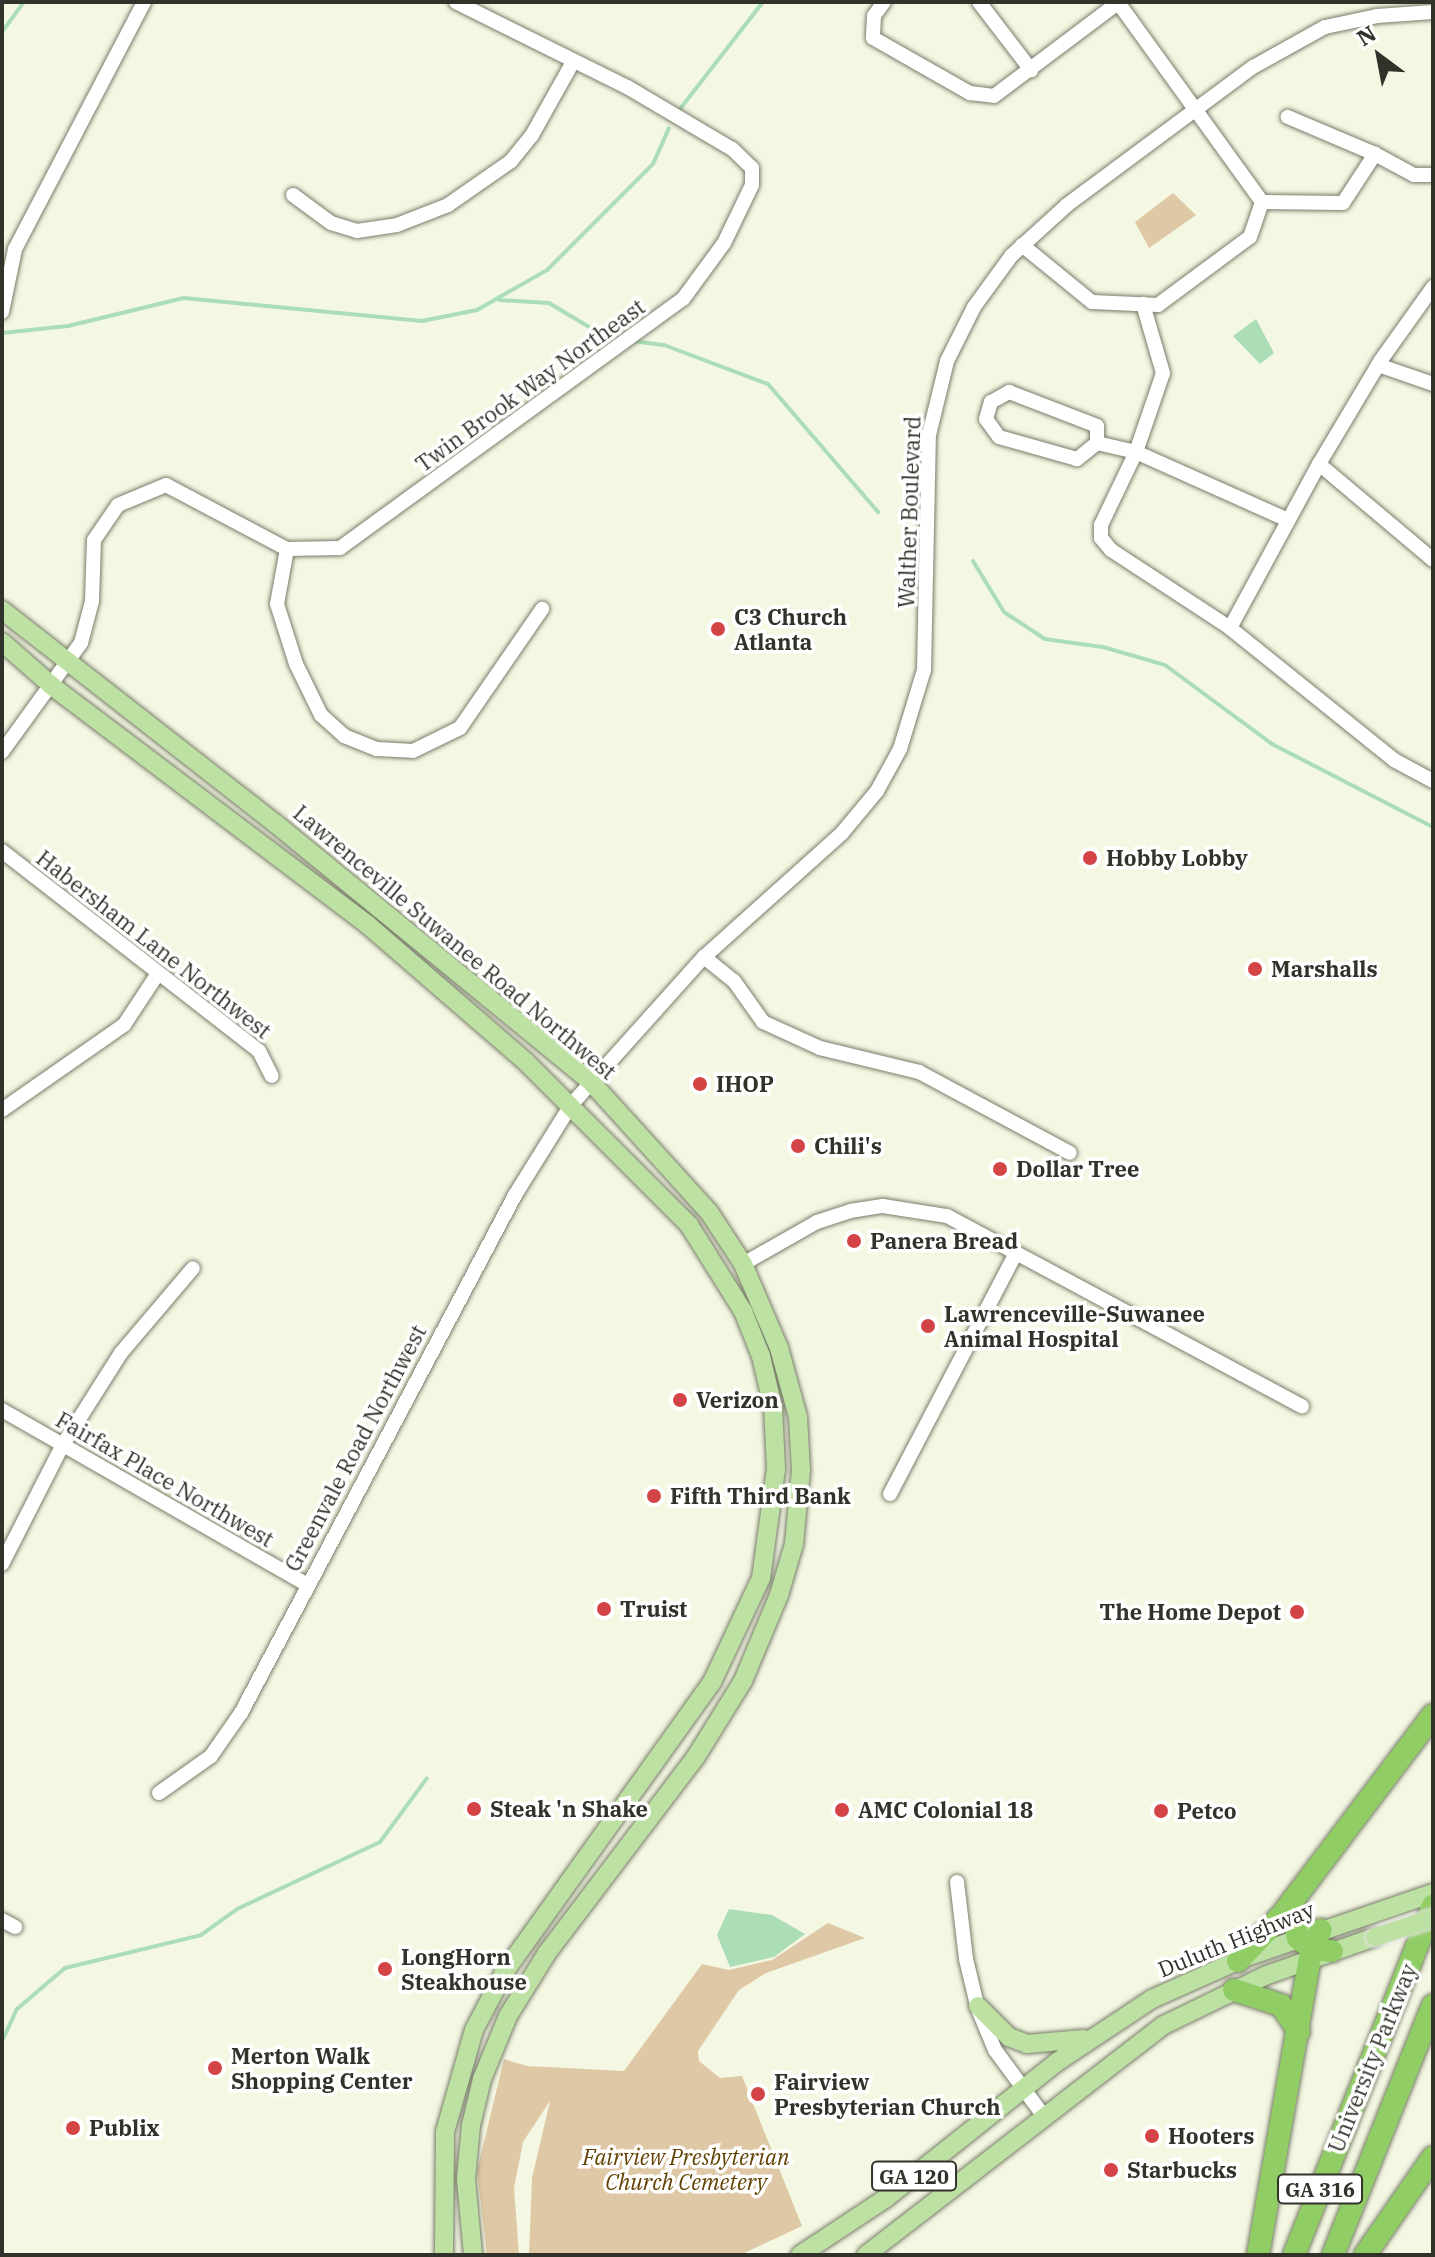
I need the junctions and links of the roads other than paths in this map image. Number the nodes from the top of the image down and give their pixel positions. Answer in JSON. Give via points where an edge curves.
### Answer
{"nodes":[{"id":1,"x":144,"y":2,"type":"edge"},
{"id":2,"x":456,"y":2,"type":"edge"},
{"id":3,"x":884,"y":2,"type":"edge"},
{"id":4,"x":979,"y":2,"type":"edge"},
{"id":5,"x":1118,"y":2,"type":"edge"},
{"id":6,"x":1433,"y":12,"type":"edge"},
{"id":7,"x":573,"y":62,"type":"junction"},
{"id":8,"x":1031,"y":70,"type":"junction"},
{"id":9,"x":1194,"y":109,"type":"junction"},
{"id":10,"x":1288,"y":117,"type":"dead end"},
{"id":11,"x":1375,"y":154,"type":"junction"},
{"id":12,"x":1433,"y":175,"type":"edge"},
{"id":13,"x":293,"y":195,"type":"dead end"},
{"id":14,"x":1262,"y":202,"type":"junction"},
{"id":15,"x":2,"y":241,"type":"edge"},
{"id":16,"x":1022,"y":245,"type":"junction"},
{"id":17,"x":15,"y":249,"type":"junction"},
{"id":18,"x":1433,"y":287,"type":"edge"},
{"id":19,"x":1143,"y":304,"type":"junction"},
{"id":20,"x":2,"y":312,"type":"edge"},
{"id":21,"x":1378,"y":365,"type":"junction"},
{"id":22,"x":1433,"y":384,"type":"edge"},
{"id":23,"x":1097,"y":443,"type":"junction"},
{"id":24,"x":1136,"y":452,"type":"junction"},
{"id":25,"x":1319,"y":464,"type":"junction"},
{"id":26,"x":1288,"y":520,"type":"junction"},
{"id":27,"x":287,"y":549,"type":"junction"},
{"id":28,"x":1433,"y":560,"type":"edge"},
{"id":29,"x":542,"y":609,"type":"dead end"},
{"id":30,"x":2,"y":610,"type":"edge"},
{"id":31,"x":1230,"y":628,"type":"junction"},
{"id":32,"x":2,"y":642,"type":"edge"},
{"id":33,"x":68,"y":664,"type":"junction"},
{"id":34,"x":52,"y":686,"type":"junction"},
{"id":35,"x":2,"y":752,"type":"edge"},
{"id":36,"x":1433,"y":781,"type":"edge"},
{"id":37,"x":2,"y":851,"type":"edge"},
{"id":38,"x":704,"y":957,"type":"junction"},
{"id":39,"x":157,"y":975,"type":"junction"},
{"id":40,"x":272,"y":1076,"type":"dead end"},
{"id":41,"x":591,"y":1082,"type":"junction"},
{"id":42,"x":571,"y":1105,"type":"junction"},
{"id":43,"x":2,"y":1110,"type":"edge"},
{"id":44,"x":1070,"y":1153,"type":"dead end"},
{"id":45,"x":1016,"y":1253,"type":"junction"},
{"id":46,"x":743,"y":1264,"type":"junction"},
{"id":47,"x":193,"y":1268,"type":"dead end"},
{"id":48,"x":1302,"y":1406,"type":"dead end"},
{"id":49,"x":2,"y":1410,"type":"edge"},
{"id":50,"x":62,"y":1446,"type":"junction"},
{"id":51,"x":890,"y":1494,"type":"dead end"},
{"id":52,"x":2,"y":1564,"type":"edge"},
{"id":53,"x":307,"y":1585,"type":"junction"},
{"id":54,"x":1433,"y":1715,"type":"edge"},
{"id":55,"x":159,"y":1793,"type":"dead end"},
{"id":56,"x":957,"y":1882,"type":"dead end"},
{"id":57,"x":1433,"y":1893,"type":"edge"},
{"id":58,"x":1293,"y":1900,"type":"junction"},
{"id":59,"x":1433,"y":1906,"type":"edge"},
{"id":60,"x":1433,"y":1918,"type":"edge"},
{"id":61,"x":1315,"y":1945,"type":"junction"},
{"id":62,"x":1238,"y":1961,"type":"junction"},
{"id":63,"x":1234,"y":1990,"type":"junction"},
{"id":64,"x":1433,"y":2005,"type":"edge"},
{"id":65,"x":978,"y":2006,"type":"junction"},
{"id":66,"x":1299,"y":2032,"type":"junction"},
{"id":67,"x":1091,"y":2038,"type":"junction"},
{"id":68,"x":1023,"y":2089,"type":"junction"},
{"id":69,"x":1043,"y":2115,"type":"junction"},
{"id":70,"x":1433,"y":2157,"type":"edge"},
{"id":71,"x":444,"y":2255,"type":"edge"},
{"id":72,"x":473,"y":2255,"type":"edge"},
{"id":73,"x":800,"y":2255,"type":"edge"},
{"id":74,"x":866,"y":2255,"type":"edge"},
{"id":75,"x":1258,"y":2255,"type":"edge"},
{"id":76,"x":1294,"y":2255,"type":"edge"},
{"id":77,"x":1333,"y":2255,"type":"edge"},
{"id":78,"x":1365,"y":2255,"type":"edge"}],
"edges":[{"from":1,"to":17,"type":"street"},
{"from":2,"to":7,"type":"street","name":"Twin Brook Way Northeast"},
{"from":3,"to":8,"type":"street","via":[[874,16],[873,38],[970,93],[994,96]]},
{"from":4,"to":8,"type":"street"},
{"from":5,"to":8,"type":"street"},
{"from":5,"to":9,"type":"street"},
{"from":6,"to":9,"type":"street","name":"Walther Boulevard","via":[[1325,27]]},
{"from":7,"to":13,"type":"street","via":[[511,161],[448,205],[397,225],[357,231],[331,223]]},
{"from":7,"to":27,"type":"street","name":"Twin Brook Way Northeast","via":[[732,149],[752,168],[752,185],[724,243],[683,299],[382,521],[340,548]]},
{"from":9,"to":14,"type":"street"},
{"from":9,"to":16,"type":"street","name":"Walther Boulevard"},
{"from":10,"to":11,"type":"street"},
{"from":11,"to":12,"type":"street","via":[[1414,175]]},
{"from":11,"to":14,"type":"street","via":[[1343,203]]},
{"from":14,"to":19,"type":"street","via":[[1250,237],[1158,305]]},
{"from":15,"to":17,"type":"street"},
{"from":16,"to":19,"type":"street","via":[[1092,302]]},
{"from":16,"to":38,"type":"street","name":"Walther Boulevard","via":[[974,307],[935,399],[929,435],[924,670],[900,749],[877,791],[842,833]]},
{"from":17,"to":20,"type":"street"},
{"from":18,"to":21,"type":"street"},
{"from":19,"to":24,"type":"street","via":[[1163,373]]},
{"from":21,"to":22,"type":"street"},
{"from":21,"to":25,"type":"street"},
{"from":23,"to":23,"type":"street","via":[[1097,426],[1009,392],[991,402],[986,419],[999,437],[1077,459]]},
{"from":23,"to":24,"type":"street"},
{"from":24,"to":26,"type":"street"},
{"from":24,"to":31,"type":"street","via":[[1101,525],[1101,538],[1111,550]]},
{"from":25,"to":26,"type":"street"},
{"from":25,"to":28,"type":"street"},
{"from":26,"to":31,"type":"street"},
{"from":27,"to":29,"type":"street","via":[[277,604],[296,664],[321,715],[344,736],[377,749],[413,751],[460,728]]},
{"from":27,"to":33,"type":"street","via":[[185,491],[166,485],[140,493],[118,505],[94,540],[86,633]]},
{"from":30,"to":33,"type":"main road","name":"Lawrenceville Suwanee Road Northwest"},
{"from":31,"to":36,"type":"street","via":[[1394,760]]},
{"from":32,"to":34,"type":"main road","name":"Lawrenceville Suwanee Road Northwest"},
{"from":33,"to":34,"type":"street"},
{"from":33,"to":41,"type":"main road","name":"Lawrenceville Suwanee Road Northwest","via":[[288,833]]},
{"from":34,"to":35,"type":"street"},
{"from":34,"to":42,"type":"main road","name":"Lawrenceville Suwanee Road Northwest","via":[[368,925]]},
{"from":37,"to":39,"type":"street","name":"Habersham Lane Northwest"},
{"from":38,"to":41,"type":"street","name":"Walther Boulevard"},
{"from":38,"to":44,"type":"street","via":[[734,981],[763,1022],[820,1048],[919,1072]]},
{"from":39,"to":40,"type":"street","name":"Habersham Lane Northwest","via":[[259,1051]]},
{"from":39,"to":43,"type":"street","via":[[116,1032]]},
{"from":41,"to":42,"type":"street","name":"Walther Boulevard"},
{"from":41,"to":46,"type":"main road","name":"Lawrenceville Suwanee Road Northwest","via":[[700,1200]]},
{"from":42,"to":53,"type":"street","name":"Greenvale Road Northwest","via":[[515,1195]]},
{"from":42,"to":71,"type":"main road","name":"Lawrenceville Suwanee Road Northwest","via":[[689,1225],[743,1311],[773,1407],[775,1488],[761,1578],[724,1663],[504,1973],[474,2030],[445,2132]]},
{"from":45,"to":46,"type":"street","via":[[947,1216],[883,1206],[817,1222]]},
{"from":45,"to":48,"type":"street"},
{"from":45,"to":51,"type":"street"},
{"from":46,"to":72,"type":"main road","name":"Lawrenceville Suwanee Road Northwest","via":[[772,1327],[798,1417],[801,1482],[794,1544],[761,1645],[743,1681],[695,1758],[526,1985],[482,2079],[466,2179]]},
{"from":47,"to":50,"type":"street","via":[[121,1353]]},
{"from":49,"to":50,"type":"street","name":"Fairfax Place Northwest"},
{"from":50,"to":52,"type":"street"},
{"from":50,"to":53,"type":"street","name":"Fairfax Place Northwest"},
{"from":53,"to":55,"type":"street","name":"Greenvale Road Northwest","via":[[241,1713],[211,1756]]},
{"from":54,"to":58,"type":"highway"},
{"from":56,"to":65,"type":"street"},
{"from":57,"to":61,"type":"main road","name":"Duluth Highway","number":"GA 120","via":[[1386,1908]]},
{"from":58,"to":61,"type":"highway"},
{"from":58,"to":62,"type":"highway"},
{"from":59,"to":76,"type":"highway","name":"University Parkway","number":"GA 316"},
{"from":60,"to":61,"type":"main road","name":"Duluth Highway","number":"GA 120","bridge":true,"via":[[1375,1937]]},
{"from":61,"to":62,"type":"main road","name":"Duluth Highway","number":"GA 120"},
{"from":61,"to":63,"type":"main road","name":"Duluth Highway","number":"GA 120"},
{"from":61,"to":66,"type":"highway"},
{"from":62,"to":67,"type":"main road","name":"Duluth Highway","number":"GA 120","via":[[1152,1999]]},
{"from":63,"to":66,"type":"highway","via":[[1281,2005]]},
{"from":63,"to":69,"type":"main road","name":"Duluth Highway","number":"GA 120","via":[[1164,2025]]},
{"from":64,"to":77,"type":"highway","name":"University Parkway","number":"GA 316"},
{"from":65,"to":67,"type":"main road","via":[[1009,2037],[1027,2044]]},
{"from":65,"to":68,"type":"street","via":[[995,2050]]},
{"from":66,"to":75,"type":"highway"},
{"from":67,"to":68,"type":"main road","name":"Duluth Highway","number":"GA 120"},
{"from":68,"to":69,"type":"street"},
{"from":68,"to":73,"type":"main road","name":"Duluth Highway","number":"GA 120","via":[[886,2198]]},
{"from":69,"to":74,"type":"main road","name":"Duluth Highway","number":"GA 120"},
{"from":70,"to":78,"type":"highway"}]}
